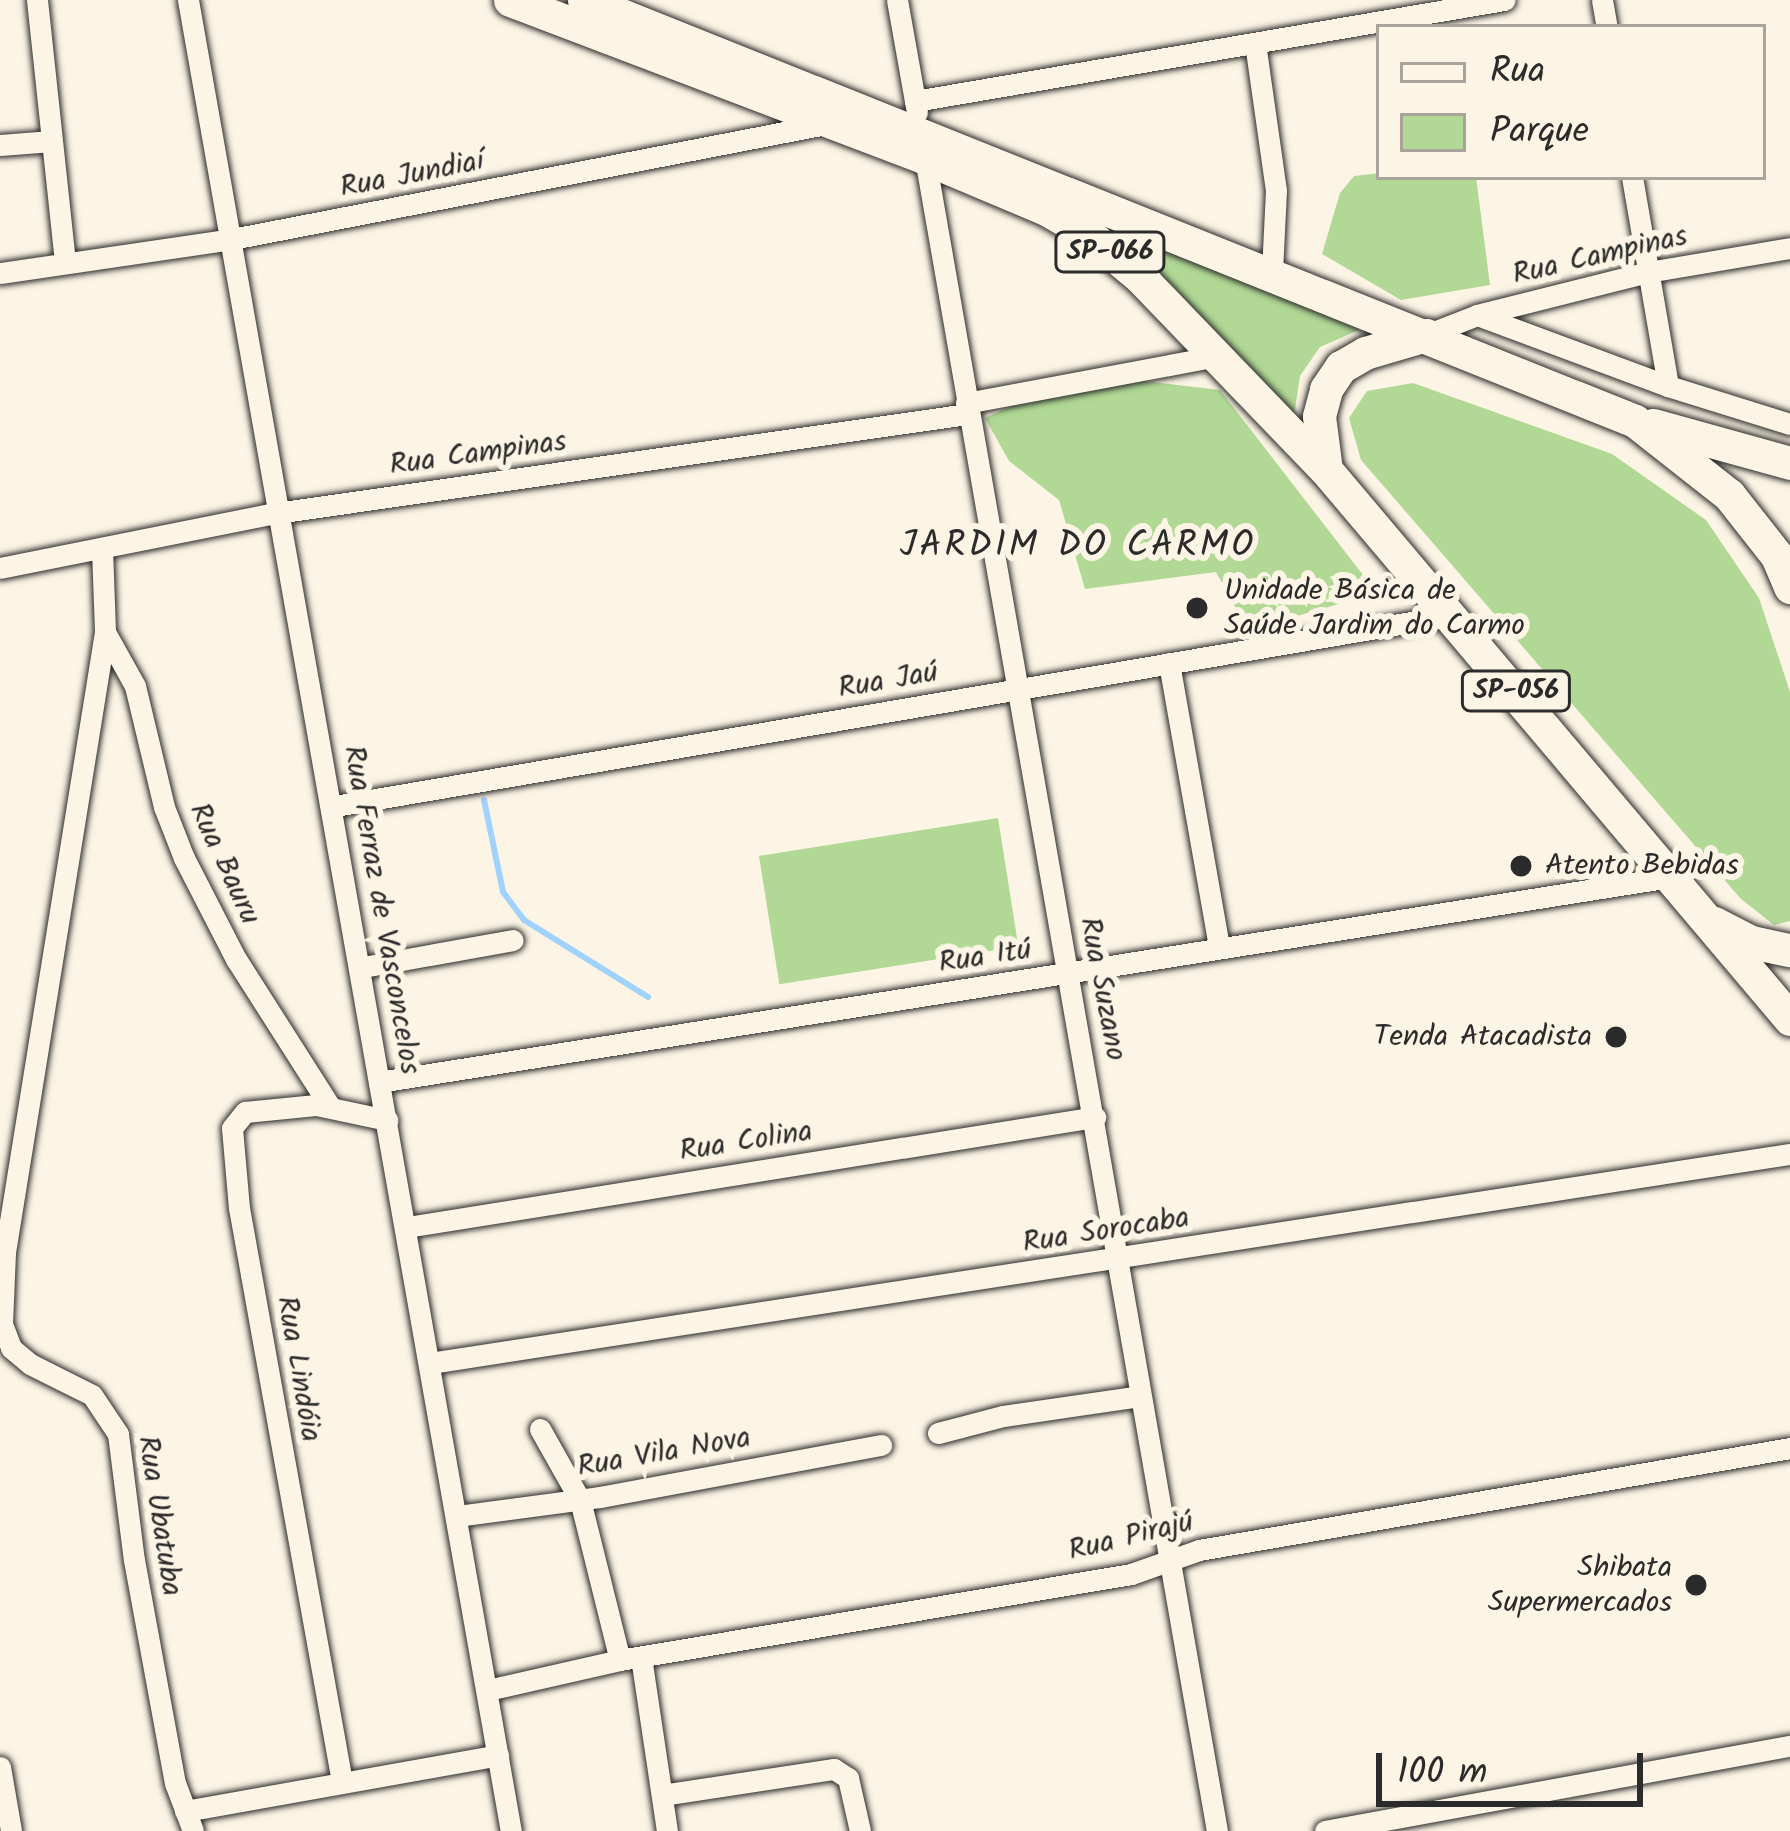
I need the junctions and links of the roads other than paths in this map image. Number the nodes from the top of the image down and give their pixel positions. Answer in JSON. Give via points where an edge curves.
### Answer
{"nodes":[{"id":1,"x":37,"y":0,"type":"edge"},
{"id":2,"x":188,"y":0,"type":"edge"},
{"id":3,"x":510,"y":0,"type":"edge"},
{"id":4,"x":584,"y":0,"type":"edge"},
{"id":5,"x":897,"y":0,"type":"edge"},
{"id":6,"x":1504,"y":0,"type":"edge"},
{"id":7,"x":1256,"y":43,"type":"junction"},
{"id":8,"x":833,"y":122,"type":"junction"},
{"id":9,"x":920,"y":130,"type":"junction"},
{"id":10,"x":52,"y":141,"type":"junction"},
{"id":11,"x":0,"y":145,"type":"edge"},
{"id":12,"x":1633,"y":180,"type":"edge"},
{"id":13,"x":232,"y":239,"type":"junction"},
{"id":14,"x":1790,"y":248,"type":"edge"},
{"id":15,"x":64,"y":262,"type":"junction"},
{"id":16,"x":1273,"y":271,"type":"junction"},
{"id":17,"x":1648,"y":272,"type":"junction"},
{"id":18,"x":0,"y":273,"type":"edge"},
{"id":19,"x":1477,"y":315,"type":"junction"},
{"id":20,"x":1426,"y":334,"type":"junction"},
{"id":21,"x":1212,"y":357,"type":"junction"},
{"id":22,"x":1668,"y":386,"type":"junction"},
{"id":23,"x":966,"y":409,"type":"junction"},
{"id":24,"x":1635,"y":421,"type":"junction"},
{"id":25,"x":1790,"y":424,"type":"edge"},
{"id":26,"x":1790,"y":463,"type":"edge"},
{"id":27,"x":1325,"y":470,"type":"junction"},
{"id":28,"x":276,"y":513,"type":"junction"},
{"id":29,"x":102,"y":549,"type":"junction"},
{"id":30,"x":0,"y":568,"type":"edge"},
{"id":31,"x":1790,"y":587,"type":"edge"},
{"id":32,"x":1452,"y":615,"type":"junction"},
{"id":33,"x":105,"y":632,"type":"junction"},
{"id":34,"x":1169,"y":663,"type":"junction"},
{"id":35,"x":1015,"y":690,"type":"junction"},
{"id":36,"x":335,"y":806,"type":"junction"},
{"id":37,"x":1671,"y":877,"type":"junction"},
{"id":38,"x":1703,"y":916,"type":"junction"},
{"id":39,"x":513,"y":940,"type":"dead end"},
{"id":40,"x":1219,"y":948,"type":"junction"},
{"id":41,"x":1790,"y":950,"type":"edge"},
{"id":42,"x":363,"y":967,"type":"junction"},
{"id":43,"x":1068,"y":974,"type":"junction"},
{"id":44,"x":1790,"y":1019,"type":"edge"},
{"id":45,"x":379,"y":1082,"type":"junction"},
{"id":46,"x":329,"y":1105,"type":"junction"},
{"id":47,"x":1095,"y":1117,"type":"junction"},
{"id":48,"x":386,"y":1120,"type":"junction"},
{"id":49,"x":1790,"y":1154,"type":"edge"},
{"id":50,"x":407,"y":1227,"type":"junction"},
{"id":51,"x":3,"y":1252,"type":"edge"},
{"id":52,"x":1117,"y":1260,"type":"junction"},
{"id":53,"x":430,"y":1363,"type":"junction"},
{"id":54,"x":1140,"y":1396,"type":"junction"},
{"id":55,"x":540,"y":1429,"type":"dead end"},
{"id":56,"x":938,"y":1433,"type":"dead end"},
{"id":57,"x":881,"y":1445,"type":"dead end"},
{"id":58,"x":1790,"y":1448,"type":"edge"},
{"id":59,"x":580,"y":1499,"type":"junction"},
{"id":60,"x":457,"y":1516,"type":"junction"},
{"id":61,"x":1168,"y":1560,"type":"junction"},
{"id":62,"x":630,"y":1658,"type":"junction"},
{"id":63,"x":488,"y":1690,"type":"junction"},
{"id":64,"x":1790,"y":1746,"type":"edge"},
{"id":65,"x":498,"y":1755,"type":"junction"},
{"id":66,"x":0,"y":1767,"type":"edge"},
{"id":67,"x":342,"y":1782,"type":"junction"},
{"id":68,"x":662,"y":1795,"type":"junction"},
{"id":69,"x":189,"y":1821,"type":"edge"},
{"id":70,"x":10,"y":1831,"type":"edge"},
{"id":71,"x":512,"y":1831,"type":"edge"},
{"id":72,"x":667,"y":1831,"type":"edge"},
{"id":73,"x":860,"y":1831,"type":"edge"},
{"id":74,"x":1217,"y":1831,"type":"edge"},
{"id":75,"x":1325,"y":1831,"type":"edge"}],
"edges":[{"from":1,"to":10,"type":"street"},
{"from":2,"to":13,"type":"street","name":"Rua Ferraz de Vasconcelos"},
{"from":3,"to":8,"type":"main road","number":"SP-066"},
{"from":4,"to":9,"type":"main road","number":"SP-066"},
{"from":5,"to":9,"type":"street","name":"Rua Suzano"},
{"from":6,"to":7,"type":"street"},
{"from":7,"to":9,"type":"street"},
{"from":7,"to":16,"type":"street","via":[[1276,190]]},
{"from":8,"to":9,"type":"main road","number":"SP-066"},
{"from":8,"to":13,"type":"street","name":"Rua Jundiaí"},
{"from":9,"to":16,"type":"main road","number":"SP-066"},
{"from":9,"to":21,"type":"main road","number":"SP-066","via":[[1087,233],[1140,277]]},
{"from":9,"to":23,"type":"street","name":"Rua Suzano"},
{"from":10,"to":11,"type":"street"},
{"from":10,"to":15,"type":"street"},
{"from":12,"to":17,"type":"street"},
{"from":13,"to":15,"type":"street","name":"Rua Jundiaí"},
{"from":13,"to":28,"type":"street","name":"Rua Ferraz de Vasconcelos"},
{"from":14,"to":17,"type":"street","name":"Rua Campinas"},
{"from":15,"to":18,"type":"street","name":"Rua Jundiaí"},
{"from":16,"to":20,"type":"main road","number":"SP-066"},
{"from":17,"to":19,"type":"street","name":"Rua Campinas"},
{"from":17,"to":22,"type":"street"},
{"from":19,"to":20,"type":"street","name":"Rua Campinas"},
{"from":19,"to":22,"type":"street"},
{"from":20,"to":24,"type":"main road"},
{"from":20,"to":27,"type":"main road","via":[[1341,367],[1319,416]]},
{"from":21,"to":23,"type":"street","name":"Rua Campinas"},
{"from":21,"to":27,"type":"main road","number":"SP-066"},
{"from":22,"to":25,"type":"street"},
{"from":23,"to":28,"type":"street","name":"Rua Campinas"},
{"from":23,"to":35,"type":"street","name":"Rua Suzano"},
{"from":24,"to":26,"type":"main road"},
{"from":24,"to":31,"type":"main road","via":[[1729,495],[1777,556]]},
{"from":27,"to":32,"type":"main road","number":"SP-056"},
{"from":28,"to":29,"type":"street","name":"Rua Campinas"},
{"from":28,"to":36,"type":"street","name":"Rua Ferraz de Vasconcelos"},
{"from":29,"to":30,"type":"street","name":"Rua Campinas"},
{"from":29,"to":33,"type":"street","name":"Rua Ubatuba"},
{"from":32,"to":34,"type":"street","name":"Rua Jaú"},
{"from":32,"to":37,"type":"main road","number":"SP-056"},
{"from":33,"to":46,"type":"street","name":"Rua Bauru","via":[[134,686],[164,807],[191,874]]},
{"from":33,"to":51,"type":"street","name":"Rua Ubatuba"},
{"from":34,"to":35,"type":"street","name":"Rua Jaú"},
{"from":34,"to":40,"type":"street"},
{"from":35,"to":36,"type":"street","name":"Rua Jaú"},
{"from":35,"to":43,"type":"street","name":"Rua Suzano"},
{"from":36,"to":42,"type":"street","name":"Rua Ferraz de Vasconcelos"},
{"from":37,"to":38,"type":"main road","number":"SP-056"},
{"from":37,"to":40,"type":"street","name":"Rua Itú"},
{"from":38,"to":41,"type":"main road","via":[[1732,934]]},
{"from":38,"to":44,"type":"main road"},
{"from":39,"to":42,"type":"street"},
{"from":40,"to":43,"type":"street","name":"Rua Itú"},
{"from":42,"to":45,"type":"street","name":"Rua Ferraz de Vasconcelos"},
{"from":43,"to":45,"type":"street","name":"Rua Itú"},
{"from":43,"to":47,"type":"street","name":"Rua Suzano"},
{"from":45,"to":48,"type":"street","name":"Rua Ferraz de Vasconcelos"},
{"from":46,"to":48,"type":"street","name":"Rua Lindóia"},
{"from":46,"to":67,"type":"street","name":"Rua Lindóia","via":[[245,1112],[232,1128],[239,1208]]},
{"from":47,"to":50,"type":"street","name":"Rua Colina"},
{"from":47,"to":52,"type":"street","name":"Rua Suzano"},
{"from":48,"to":50,"type":"street","name":"Rua Ferraz de Vasconcelos"},
{"from":49,"to":52,"type":"street","name":"Rua Sorocaba"},
{"from":50,"to":53,"type":"street","name":"Rua Ferraz de Vasconcelos"},
{"from":51,"to":69,"type":"street","name":"Rua Ubatuba","via":[[2,1324],[11,1348],[92,1394],[118,1434],[138,1582]]},
{"from":52,"to":53,"type":"street","name":"Rua Sorocaba"},
{"from":52,"to":54,"type":"street","name":"Rua Suzano"},
{"from":53,"to":60,"type":"street","name":"Rua Ferraz de Vasconcelos"},
{"from":54,"to":56,"type":"street"},
{"from":54,"to":61,"type":"street","name":"Rua Suzano"},
{"from":55,"to":59,"type":"street"},
{"from":57,"to":59,"type":"street","name":"Rua Vila Nova"},
{"from":58,"to":61,"type":"street","name":"Rua Pirajú"},
{"from":59,"to":60,"type":"street","name":"Rua Vila Nova"},
{"from":59,"to":62,"type":"street"},
{"from":60,"to":63,"type":"street","name":"Rua Ferraz de Vasconcelos"},
{"from":61,"to":62,"type":"street","name":"Rua Pirajú","via":[[1131,1574]]},
{"from":61,"to":74,"type":"street","name":"Rua Suzano"},
{"from":62,"to":63,"type":"street","name":"Rua Pirajú"},
{"from":62,"to":68,"type":"street"},
{"from":63,"to":65,"type":"street","name":"Rua Ferraz de Vasconcelos"},
{"from":64,"to":75,"type":"street"},
{"from":65,"to":67,"type":"street"},
{"from":65,"to":71,"type":"street","name":"Rua Ferraz de Vasconcelos"},
{"from":66,"to":70,"type":"street"},
{"from":67,"to":69,"type":"street"},
{"from":68,"to":72,"type":"street"},
{"from":68,"to":73,"type":"street","via":[[834,1769],[848,1778]]}]}
